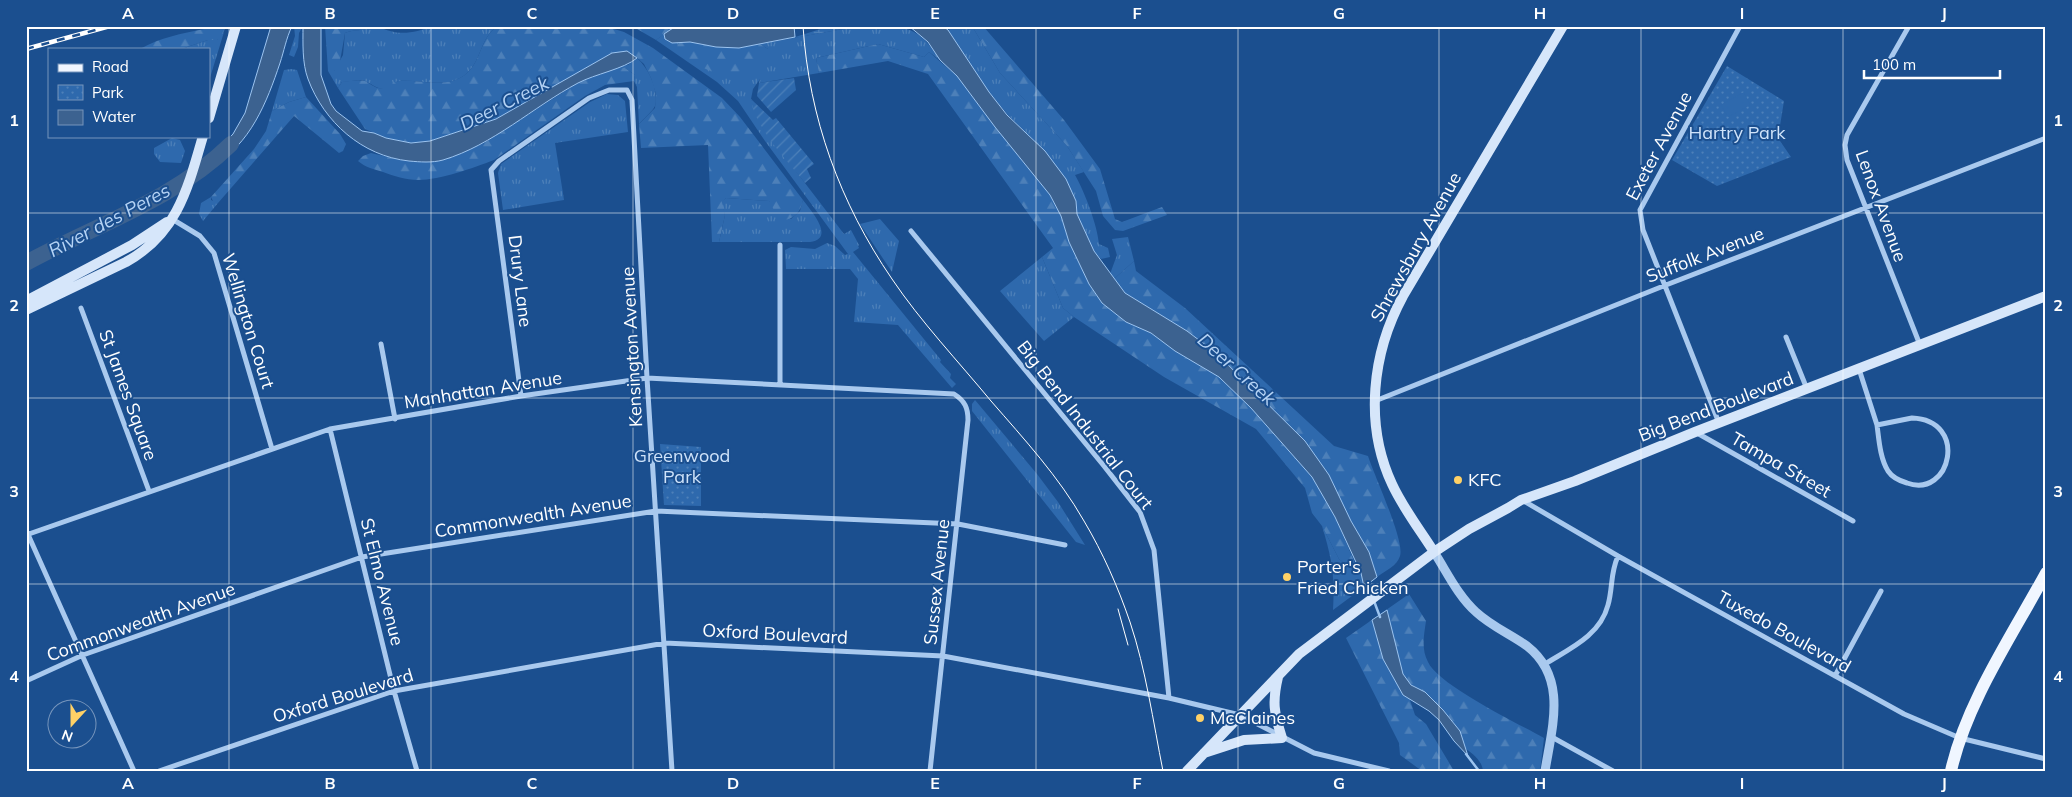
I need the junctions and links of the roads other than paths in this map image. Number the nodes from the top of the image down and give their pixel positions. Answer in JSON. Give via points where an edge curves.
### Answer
{"nodes":[{"id":1,"x":236,"y":26,"type":"edge"},
{"id":2,"x":1563,"y":26,"type":"edge"},
{"id":3,"x":1740,"y":26,"type":"edge"},
{"id":4,"x":1909,"y":26,"type":"edge"},
{"id":5,"x":632,"y":100,"type":"joint"},
{"id":6,"x":210,"y":115,"type":"edge"},
{"id":7,"x":2046,"y":138,"type":"edge"},
{"id":8,"x":202,"y":139,"type":"edge"},
{"id":9,"x":1865,"y":209,"type":"junction"},
{"id":10,"x":173,"y":218,"type":"junction"},
{"id":11,"x":911,"y":231,"type":"dead end"},
{"id":12,"x":780,"y":245,"type":"dead end"},
{"id":13,"x":1666,"y":285,"type":"junction"},
{"id":14,"x":2046,"y":296,"type":"edge"},
{"id":15,"x":26,"y":301,"type":"edge"},
{"id":16,"x":81,"y":308,"type":"dead end"},
{"id":17,"x":26,"y":310,"type":"edge"},
{"id":18,"x":1786,"y":337,"type":"dead end"},
{"id":19,"x":381,"y":344,"type":"dead end"},
{"id":20,"x":1920,"y":346,"type":"junction"},
{"id":21,"x":1859,"y":369,"type":"junction"},
{"id":22,"x":647,"y":378,"type":"junction"},
{"id":23,"x":780,"y":385,"type":"junction"},
{"id":24,"x":1807,"y":389,"type":"junction"},
{"id":25,"x":521,"y":396,"type":"junction"},
{"id":26,"x":961,"y":398,"type":"joint"},
{"id":27,"x":1374,"y":401,"type":"junction"},
{"id":28,"x":395,"y":418,"type":"junction"},
{"id":29,"x":1719,"y":423,"type":"junction"},
{"id":30,"x":1877,"y":425,"type":"junction"},
{"id":31,"x":330,"y":429,"type":"junction"},
{"id":32,"x":1695,"y":432,"type":"junction"},
{"id":33,"x":272,"y":449,"type":"junction"},
{"id":34,"x":149,"y":491,"type":"junction"},
{"id":35,"x":1522,"y":500,"type":"junction"},
{"id":36,"x":656,"y":511,"type":"junction"},
{"id":37,"x":1853,"y":521,"type":"dead end"},
{"id":38,"x":958,"y":524,"type":"junction"},
{"id":39,"x":27,"y":533,"type":"edge"},
{"id":40,"x":1065,"y":545,"type":"dead end"},
{"id":41,"x":1434,"y":552,"type":"junction"},
{"id":42,"x":1618,"y":556,"type":"junction"},
{"id":43,"x":362,"y":557,"type":"junction"},
{"id":44,"x":2046,"y":573,"type":"edge"},
{"id":45,"x":1881,"y":591,"type":"dead end"},
{"id":46,"x":665,"y":643,"type":"junction"},
{"id":47,"x":83,"y":655,"type":"junction"},
{"id":48,"x":943,"y":656,"type":"junction"},
{"id":49,"x":1545,"y":664,"type":"junction"},
{"id":50,"x":1278,"y":676,"type":"junction"},
{"id":51,"x":1835,"y":676,"type":"junction"},
{"id":52,"x":26,"y":681,"type":"edge"},
{"id":53,"x":394,"y":690,"type":"junction"},
{"id":54,"x":1169,"y":698,"type":"junction"},
{"id":55,"x":1240,"y":715,"type":"junction"},
{"id":56,"x":1550,"y":736,"type":"junction"},
{"id":57,"x":1282,"y":738,"type":"junction"},
{"id":58,"x":1960,"y":738,"type":"junction"},
{"id":59,"x":1203,"y":753,"type":"junction"},
{"id":60,"x":2046,"y":759,"type":"edge"},
{"id":61,"x":134,"y":771,"type":"edge"},
{"id":62,"x":160,"y":771,"type":"edge"},
{"id":63,"x":417,"y":771,"type":"edge"},
{"id":64,"x":672,"y":771,"type":"edge"},
{"id":65,"x":930,"y":771,"type":"edge"},
{"id":66,"x":1187,"y":771,"type":"edge"},
{"id":67,"x":1389,"y":771,"type":"edge"},
{"id":68,"x":1545,"y":771,"type":"edge"},
{"id":69,"x":1614,"y":771,"type":"edge"},
{"id":70,"x":1951,"y":771,"type":"edge"}],
"edges":[{"from":1,"to":6,"type":"main road"},
{"from":2,"to":27,"type":"main road","name":"Shrewsbury Avenue","via":[[1397,307],[1384,338]]},
{"from":3,"to":13,"type":"street","name":"Exeter Avenue","via":[[1640,210],[1643,230]]},
{"from":4,"to":9,"type":"street","name":"Lenox Avenue","via":[[1847,136],[1847,160]]},
{"from":5,"to":22,"type":"street","name":"Kensington Avenue"},
{"from":5,"to":25,"type":"street","name":"Drury Lane","via":[[627,90],[616,89],[589,98],[499,161],[491,170]]},
{"from":7,"to":9,"type":"street","name":"Suffolk Avenue"},
{"from":8,"to":10,"type":"main road","via":[[187,189]]},
{"from":9,"to":13,"type":"street","name":"Suffolk Avenue"},
{"from":9,"to":20,"type":"street","name":"Lenox Avenue"},
{"from":10,"to":15,"type":"main road","via":[[132,245]]},
{"from":10,"to":17,"type":"main road","via":[[158,239],[138,256]]},
{"from":10,"to":33,"type":"street","name":"Wellington Court","via":[[200,236],[214,253]]},
{"from":11,"to":54,"type":"street","name":"Big Bend Industrial Court","via":[[1140,512],[1154,550]]},
{"from":12,"to":23,"type":"street"},
{"from":13,"to":27,"type":"street","name":"Suffolk Avenue"},
{"from":13,"to":29,"type":"street","name":"Exeter Avenue"},
{"from":14,"to":20,"type":"main road","name":"Big Bend Boulevard"},
{"from":16,"to":34,"type":"street","name":"St James Square"},
{"from":18,"to":24,"type":"street"},
{"from":19,"to":28,"type":"street"},
{"from":20,"to":21,"type":"main road","name":"Big Bend Boulevard"},
{"from":21,"to":24,"type":"main road","name":"Big Bend Boulevard"},
{"from":21,"to":30,"type":"street"},
{"from":22,"to":23,"type":"street","name":"Manhattan Avenue"},
{"from":22,"to":25,"type":"street","name":"Manhattan Avenue"},
{"from":22,"to":36,"type":"street","name":"Kensington Avenue"},
{"from":23,"to":26,"type":"street","name":"Manhattan Avenue","via":[[948,393]]},
{"from":24,"to":29,"type":"main road","name":"Big Bend Boulevard"},
{"from":25,"to":28,"type":"street","name":"Manhattan Avenue"},
{"from":26,"to":38,"type":"street","name":"Sussex Avenue","via":[[967,407],[968,420]]},
{"from":27,"to":41,"type":"main road","name":"Shrewsbury Avenue","via":[[1378,443],[1391,481]]},
{"from":28,"to":31,"type":"street","name":"Manhattan Avenue"},
{"from":29,"to":32,"type":"main road","name":"Big Bend Boulevard"},
{"from":30,"to":30,"type":"street","via":[[1883,459],[1893,476],[1920,485],[1936,479],[1943,471],[1948,457],[1948,442],[1932,423],[1912,418]]},
{"from":31,"to":33,"type":"street","name":"Manhattan Avenue"},
{"from":31,"to":43,"type":"street","name":"St Elmo Avenue"},
{"from":32,"to":35,"type":"main road","name":"Big Bend Boulevard"},
{"from":32,"to":37,"type":"street","name":"Tampa Street"},
{"from":33,"to":34,"type":"street","name":"Manhattan Avenue"},
{"from":34,"to":39,"type":"street","name":"Manhattan Avenue"},
{"from":35,"to":41,"type":"main road","name":"Big Bend Boulevard"},
{"from":35,"to":42,"type":"street","name":"Tuxedo Boulevard"},
{"from":36,"to":38,"type":"street","name":"Commonwealth Avenue"},
{"from":36,"to":43,"type":"street","name":"Commonwealth Avenue"},
{"from":36,"to":46,"type":"street","name":"Kensington Avenue"},
{"from":38,"to":40,"type":"street","name":"Commonwealth Avenue"},
{"from":38,"to":48,"type":"street","name":"Sussex Avenue"},
{"from":39,"to":47,"type":"street"},
{"from":41,"to":49,"type":"street","via":[[1475,611],[1528,647]]},
{"from":41,"to":50,"type":"main road","name":"Big Bend Boulevard","via":[[1300,654]]},
{"from":42,"to":49,"type":"street","via":[[1612,569],[1608,604],[1600,622],[1588,637]]},
{"from":42,"to":51,"type":"street","name":"Tuxedo Boulevard"},
{"from":43,"to":47,"type":"street","name":"Commonwealth Avenue"},
{"from":43,"to":53,"type":"street","name":"St Elmo Avenue"},
{"from":44,"to":58,"type":"main road","via":[[1981,692]]},
{"from":45,"to":51,"type":"street"},
{"from":46,"to":48,"type":"street","name":"Oxford Boulevard"},
{"from":46,"to":53,"type":"street","name":"Oxford Boulevard"},
{"from":46,"to":64,"type":"street","name":"Kensington Avenue"},
{"from":47,"to":52,"type":"street","name":"Commonwealth Avenue"},
{"from":47,"to":61,"type":"street"},
{"from":48,"to":54,"type":"street","name":"Oxford Boulevard"},
{"from":48,"to":65,"type":"street","name":"Sussex Avenue"},
{"from":49,"to":56,"type":"street","via":[[1553,690]]},
{"from":50,"to":55,"type":"main road","name":"Big Bend Boulevard"},
{"from":50,"to":57,"type":"main road","via":[[1273,704]]},
{"from":51,"to":58,"type":"street","name":"Tuxedo Boulevard","via":[[1904,714]]},
{"from":53,"to":62,"type":"street","name":"Oxford Boulevard"},
{"from":53,"to":63,"type":"street","name":"St Elmo Avenue"},
{"from":54,"to":55,"type":"street","name":"Oxford Boulevard"},
{"from":55,"to":57,"type":"street","name":"Oxford Boulevard"},
{"from":55,"to":59,"type":"main road","name":"Big Bend Boulevard"},
{"from":56,"to":68,"type":"street"},
{"from":56,"to":69,"type":"street"},
{"from":57,"to":59,"type":"main road","via":[[1244,740]]},
{"from":57,"to":67,"type":"street","name":"Oxford Boulevard","via":[[1314,753]]},
{"from":58,"to":60,"type":"street","name":"Tuxedo Boulevard"},
{"from":58,"to":70,"type":"main road"},
{"from":59,"to":66,"type":"main road","name":"Big Bend Boulevard"}]}
